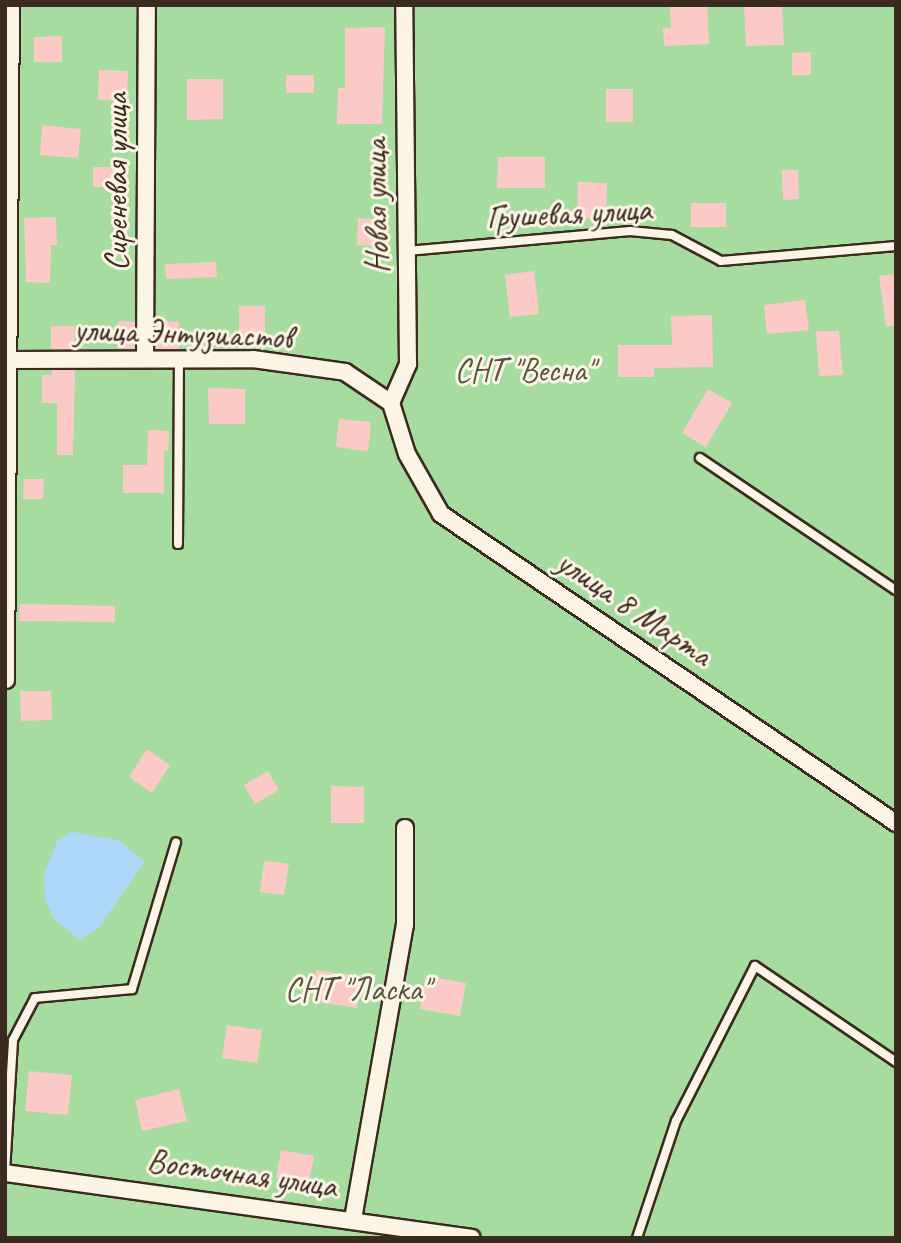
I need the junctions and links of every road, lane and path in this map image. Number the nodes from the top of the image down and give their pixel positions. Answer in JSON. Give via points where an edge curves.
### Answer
{"nodes":[{"id":1,"x":11,"y":5,"type":"edge"},
{"id":2,"x":147,"y":5,"type":"edge"},
{"id":3,"x":404,"y":5,"type":"edge"},
{"id":4,"x":8,"y":112,"type":"edge"},
{"id":5,"x":896,"y":246,"type":"edge"},
{"id":6,"x":407,"y":251,"type":"junction"},
{"id":7,"x":145,"y":359,"type":"junction"},
{"id":8,"x":178,"y":359,"type":"junction"},
{"id":9,"x":7,"y":360,"type":"edge"},
{"id":10,"x":391,"y":403,"type":"junction"},
{"id":11,"x":700,"y":458,"type":"dead end"},
{"id":12,"x":178,"y":544,"type":"dead end"},
{"id":13,"x":896,"y":590,"type":"edge"},
{"id":14,"x":6,"y":680,"type":"edge"},
{"id":15,"x":896,"y":823,"type":"edge"},
{"id":16,"x":405,"y":828,"type":"dead end"},
{"id":17,"x":176,"y":842,"type":"dead end"},
{"id":18,"x":896,"y":1062,"type":"edge"},
{"id":19,"x":5,"y":1172,"type":"edge"},
{"id":20,"x":353,"y":1219,"type":"junction"},
{"id":21,"x":414,"y":1233,"type":"edge"},
{"id":22,"x":471,"y":1238,"type":"edge"},
{"id":23,"x":637,"y":1238,"type":"edge"}],
"edges":[{"from":1,"to":4,"type":"street"},
{"from":2,"to":7,"type":"street","name":"Сиреневая улица"},
{"from":3,"to":6,"type":"street","name":"Новая улица"},
{"from":4,"to":9,"type":"street"},
{"from":5,"to":6,"type":"lane","name":"Грушевая улица","via":[[722,261],[671,235],[630,231]]},
{"from":6,"to":10,"type":"street","name":"Новая улица","via":[[408,364]]},
{"from":7,"to":8,"type":"street","name":"улица Энтузиастов"},
{"from":7,"to":9,"type":"street","name":"улица Энтузиастов"},
{"from":8,"to":10,"type":"street","name":"улица Энтузиастов","via":[[253,359],[345,372]]},
{"from":8,"to":12,"type":"lane"},
{"from":9,"to":14,"type":"street"},
{"from":10,"to":15,"type":"street","name":"улица 8 Марта","via":[[407,454],[441,514]]},
{"from":11,"to":13,"type":"lane"},
{"from":16,"to":20,"type":"street","via":[[405,925]]},
{"from":17,"to":19,"type":"lane","via":[[132,989],[35,998],[13,1040]]},
{"from":18,"to":23,"type":"lane","via":[[755,966],[677,1121]]},
{"from":19,"to":20,"type":"street","name":"Восточная улица"},
{"from":20,"to":21,"type":"street","name":"Восточная улица"},
{"from":21,"to":22,"type":"street","name":"Восточная улица"}]}
